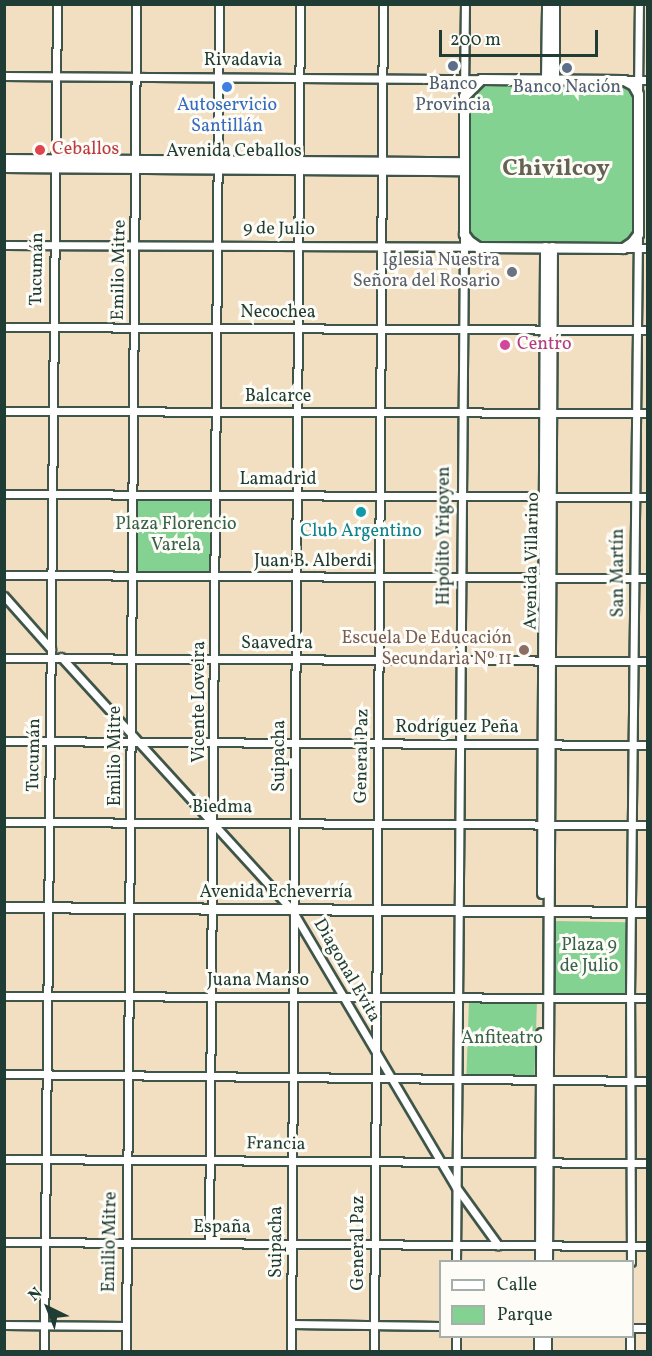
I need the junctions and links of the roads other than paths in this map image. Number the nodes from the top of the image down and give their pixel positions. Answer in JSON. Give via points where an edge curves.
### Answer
{"nodes":[{"id":1,"x":57,"y":4,"type":"edge"},
{"id":2,"x":136,"y":4,"type":"edge"},
{"id":3,"x":219,"y":4,"type":"edge"},
{"id":4,"x":300,"y":4,"type":"edge"},
{"id":5,"x":383,"y":4,"type":"edge"},
{"id":6,"x":465,"y":4,"type":"edge"},
{"id":7,"x":547,"y":4,"type":"edge"},
{"id":8,"x":554,"y":4,"type":"edge"},
{"id":9,"x":639,"y":4,"type":"edge"},
{"id":10,"x":4,"y":76,"type":"edge"},
{"id":11,"x":57,"y":76,"type":"junction"},
{"id":12,"x":136,"y":76,"type":"junction"},
{"id":13,"x":218,"y":77,"type":"junction"},
{"id":14,"x":300,"y":77,"type":"junction"},
{"id":15,"x":383,"y":78,"type":"junction"},
{"id":16,"x":464,"y":79,"type":"junction"},
{"id":17,"x":481,"y":79,"type":"junction"},
{"id":18,"x":550,"y":79,"type":"junction"},
{"id":19,"x":624,"y":80,"type":"junction"},
{"id":20,"x":638,"y":80,"type":"junction"},
{"id":21,"x":648,"y":80,"type":"edge"},
{"id":22,"x":638,"y":94,"type":"junction"},
{"id":23,"x":464,"y":96,"type":"junction"},
{"id":24,"x":4,"y":159,"type":"edge"},
{"id":25,"x":56,"y":164,"type":"junction"},
{"id":26,"x":135,"y":164,"type":"junction"},
{"id":27,"x":218,"y":164,"type":"junction"},
{"id":28,"x":299,"y":165,"type":"junction"},
{"id":29,"x":381,"y":166,"type":"junction"},
{"id":30,"x":464,"y":166,"type":"junction"},
{"id":31,"x":4,"y":167,"type":"edge"},
{"id":32,"x":643,"y":167,"type":"edge"},
{"id":33,"x":464,"y":234,"type":"junction"},
{"id":34,"x":638,"y":234,"type":"junction"},
{"id":35,"x":4,"y":245,"type":"edge"},
{"id":36,"x":53,"y":245,"type":"junction"},
{"id":37,"x":135,"y":245,"type":"junction"},
{"id":38,"x":217,"y":246,"type":"junction"},
{"id":39,"x":382,"y":247,"type":"junction"},
{"id":40,"x":478,"y":247,"type":"junction"},
{"id":41,"x":549,"y":247,"type":"junction"},
{"id":42,"x":298,"y":248,"type":"junction"},
{"id":43,"x":464,"y":248,"type":"junction"},
{"id":44,"x":623,"y":248,"type":"junction"},
{"id":45,"x":637,"y":248,"type":"junction"},
{"id":46,"x":648,"y":248,"type":"edge"},
{"id":47,"x":4,"y":327,"type":"edge"},
{"id":48,"x":52,"y":327,"type":"junction"},
{"id":49,"x":134,"y":327,"type":"junction"},
{"id":50,"x":217,"y":328,"type":"junction"},
{"id":51,"x":298,"y":328,"type":"junction"},
{"id":52,"x":381,"y":328,"type":"junction"},
{"id":53,"x":463,"y":329,"type":"junction"},
{"id":54,"x":548,"y":330,"type":"junction"},
{"id":55,"x":637,"y":330,"type":"junction"},
{"id":56,"x":648,"y":330,"type":"edge"},
{"id":57,"x":52,"y":410,"type":"junction"},
{"id":58,"x":132,"y":410,"type":"junction"},
{"id":59,"x":4,"y":411,"type":"edge"},
{"id":60,"x":216,"y":412,"type":"junction"},
{"id":61,"x":299,"y":412,"type":"junction"},
{"id":62,"x":381,"y":412,"type":"junction"},
{"id":63,"x":463,"y":412,"type":"junction"},
{"id":64,"x":548,"y":412,"type":"junction"},
{"id":65,"x":636,"y":413,"type":"junction"},
{"id":66,"x":648,"y":414,"type":"edge"},
{"id":67,"x":4,"y":494,"type":"edge"},
{"id":68,"x":52,"y":494,"type":"junction"},
{"id":69,"x":131,"y":494,"type":"junction"},
{"id":70,"x":216,"y":494,"type":"junction"},
{"id":71,"x":297,"y":495,"type":"junction"},
{"id":72,"x":380,"y":495,"type":"junction"},
{"id":73,"x":462,"y":495,"type":"junction"},
{"id":74,"x":547,"y":496,"type":"junction"},
{"id":75,"x":636,"y":497,"type":"junction"},
{"id":76,"x":648,"y":497,"type":"edge"},
{"id":77,"x":4,"y":575,"type":"edge"},
{"id":78,"x":53,"y":575,"type":"junction"},
{"id":79,"x":297,"y":576,"type":"junction"},
{"id":80,"x":132,"y":577,"type":"junction"},
{"id":81,"x":216,"y":577,"type":"junction"},
{"id":82,"x":379,"y":577,"type":"junction"},
{"id":83,"x":462,"y":577,"type":"junction"},
{"id":84,"x":546,"y":578,"type":"junction"},
{"id":85,"x":636,"y":578,"type":"junction"},
{"id":86,"x":648,"y":578,"type":"edge"},
{"id":87,"x":4,"y":596,"type":"edge"},
{"id":88,"x":51,"y":653,"type":"junction"},
{"id":89,"x":61,"y":657,"type":"junction"},
{"id":90,"x":4,"y":658,"type":"edge"},
{"id":91,"x":132,"y":658,"type":"junction"},
{"id":92,"x":295,"y":658,"type":"junction"},
{"id":93,"x":215,"y":659,"type":"junction"},
{"id":94,"x":379,"y":659,"type":"junction"},
{"id":95,"x":461,"y":660,"type":"junction"},
{"id":96,"x":546,"y":660,"type":"junction"},
{"id":97,"x":635,"y":660,"type":"junction"},
{"id":98,"x":648,"y":661,"type":"edge"},
{"id":99,"x":133,"y":738,"type":"junction"},
{"id":100,"x":4,"y":741,"type":"edge"},
{"id":101,"x":50,"y":741,"type":"junction"},
{"id":102,"x":214,"y":742,"type":"junction"},
{"id":103,"x":295,"y":743,"type":"junction"},
{"id":104,"x":378,"y":743,"type":"junction"},
{"id":105,"x":460,"y":743,"type":"junction"},
{"id":106,"x":545,"y":743,"type":"junction"},
{"id":107,"x":634,"y":745,"type":"junction"},
{"id":108,"x":648,"y":745,"type":"edge"},
{"id":109,"x":4,"y":822,"type":"edge"},
{"id":110,"x":49,"y":822,"type":"junction"},
{"id":111,"x":131,"y":822,"type":"junction"},
{"id":112,"x":213,"y":824,"type":"junction"},
{"id":113,"x":295,"y":824,"type":"junction"},
{"id":114,"x":377,"y":824,"type":"junction"},
{"id":115,"x":460,"y":825,"type":"junction"},
{"id":116,"x":545,"y":825,"type":"junction"},
{"id":117,"x":633,"y":825,"type":"junction"},
{"id":118,"x":648,"y":825,"type":"edge"},
{"id":119,"x":4,"y":907,"type":"edge"},
{"id":120,"x":49,"y":908,"type":"junction"},
{"id":121,"x":130,"y":908,"type":"junction"},
{"id":122,"x":213,"y":909,"type":"junction"},
{"id":123,"x":376,"y":910,"type":"junction"},
{"id":124,"x":294,"y":911,"type":"junction"},
{"id":125,"x":460,"y":911,"type":"junction"},
{"id":126,"x":545,"y":911,"type":"junction"},
{"id":127,"x":632,"y":912,"type":"junction"},
{"id":128,"x":648,"y":912,"type":"edge"},
{"id":129,"x":4,"y":996,"type":"edge"},
{"id":130,"x":49,"y":996,"type":"junction"},
{"id":131,"x":130,"y":996,"type":"junction"},
{"id":132,"x":211,"y":996,"type":"junction"},
{"id":133,"x":295,"y":996,"type":"junction"},
{"id":134,"x":344,"y":996,"type":"junction"},
{"id":135,"x":377,"y":997,"type":"junction"},
{"id":136,"x":459,"y":997,"type":"junction"},
{"id":137,"x":545,"y":998,"type":"junction"},
{"id":138,"x":630,"y":998,"type":"junction"},
{"id":139,"x":648,"y":998,"type":"edge"},
{"id":140,"x":377,"y":1052,"type":"junction"},
{"id":141,"x":4,"y":1074,"type":"edge"},
{"id":142,"x":46,"y":1075,"type":"junction"},
{"id":143,"x":128,"y":1076,"type":"junction"},
{"id":144,"x":211,"y":1077,"type":"junction"},
{"id":145,"x":292,"y":1078,"type":"junction"},
{"id":146,"x":377,"y":1079,"type":"junction"},
{"id":147,"x":392,"y":1079,"type":"junction"},
{"id":148,"x":458,"y":1080,"type":"junction"},
{"id":149,"x":544,"y":1080,"type":"junction"},
{"id":150,"x":631,"y":1080,"type":"junction"},
{"id":151,"x":648,"y":1081,"type":"edge"},
{"id":152,"x":4,"y":1159,"type":"edge"},
{"id":153,"x":45,"y":1159,"type":"junction"},
{"id":154,"x":127,"y":1159,"type":"junction"},
{"id":155,"x":211,"y":1159,"type":"junction"},
{"id":156,"x":292,"y":1160,"type":"junction"},
{"id":157,"x":374,"y":1160,"type":"junction"},
{"id":158,"x":458,"y":1160,"type":"junction"},
{"id":159,"x":440,"y":1161,"type":"junction"},
{"id":160,"x":544,"y":1162,"type":"junction"},
{"id":161,"x":630,"y":1163,"type":"junction"},
{"id":162,"x":648,"y":1163,"type":"edge"},
{"id":163,"x":456,"y":1187,"type":"junction"},
{"id":164,"x":4,"y":1242,"type":"edge"},
{"id":165,"x":45,"y":1242,"type":"junction"},
{"id":166,"x":126,"y":1243,"type":"junction"},
{"id":167,"x":209,"y":1243,"type":"junction"},
{"id":168,"x":292,"y":1244,"type":"junction"},
{"id":169,"x":374,"y":1244,"type":"junction"},
{"id":170,"x":543,"y":1244,"type":"junction"},
{"id":171,"x":456,"y":1245,"type":"junction"},
{"id":172,"x":498,"y":1245,"type":"junction"},
{"id":173,"x":631,"y":1246,"type":"junction"},
{"id":174,"x":648,"y":1246,"type":"edge"},
{"id":175,"x":456,"y":1260,"type":"edge"},
{"id":176,"x":540,"y":1260,"type":"edge"},
{"id":177,"x":547,"y":1260,"type":"edge"},
{"id":178,"x":631,"y":1260,"type":"edge"},
{"id":179,"x":4,"y":1324,"type":"edge"},
{"id":180,"x":292,"y":1324,"type":"junction"},
{"id":181,"x":44,"y":1325,"type":"junction"},
{"id":182,"x":126,"y":1326,"type":"junction"},
{"id":183,"x":374,"y":1326,"type":"junction"},
{"id":184,"x":439,"y":1326,"type":"edge"},
{"id":185,"x":44,"y":1352,"type":"edge"},
{"id":186,"x":126,"y":1352,"type":"edge"},
{"id":187,"x":291,"y":1352,"type":"edge"},
{"id":188,"x":374,"y":1352,"type":"edge"}],
"edges":[{"from":1,"to":11,"type":"street","name":"Tucumán"},
{"from":2,"to":12,"type":"street","name":"Emilio Mitre"},
{"from":3,"to":13,"type":"street","name":"Vicente Loveira"},
{"from":4,"to":14,"type":"street","name":"Suipacha"},
{"from":5,"to":15,"type":"street","name":"General Paz"},
{"from":6,"to":16,"type":"street"},
{"from":7,"to":18,"type":"main road"},
{"from":8,"to":18,"type":"main road"},
{"from":9,"to":20,"type":"street"},
{"from":10,"to":11,"type":"street","name":"Rivadavia"},
{"from":11,"to":12,"type":"street","name":"Rivadavia"},
{"from":11,"to":25,"type":"street","name":"Tucumán"},
{"from":12,"to":13,"type":"street","name":"Rivadavia"},
{"from":12,"to":26,"type":"street","name":"Emilio Mitre"},
{"from":13,"to":14,"type":"street","name":"Rivadavia"},
{"from":13,"to":27,"type":"street","name":"Vicente Loveira"},
{"from":14,"to":15,"type":"street","name":"Rivadavia"},
{"from":14,"to":28,"type":"street","name":"Suipacha"},
{"from":15,"to":16,"type":"street","name":"Rivadavia"},
{"from":15,"to":29,"type":"street","name":"General Paz"},
{"from":16,"to":17,"type":"street","name":"Rivadavia"},
{"from":16,"to":23,"type":"street"},
{"from":17,"to":18,"type":"main road","name":"Rivadavia"},
{"from":17,"to":23,"type":"main road"},
{"from":18,"to":19,"type":"main road"},
{"from":19,"to":20,"type":"street"},
{"from":19,"to":22,"type":"main road"},
{"from":20,"to":21,"type":"street"},
{"from":20,"to":22,"type":"street"},
{"from":22,"to":32,"type":"main road"},
{"from":23,"to":30,"type":"main road"},
{"from":24,"to":25,"type":"main road","name":"Avenida Ceballos"},
{"from":25,"to":26,"type":"main road","name":"Avenida Ceballos"},
{"from":25,"to":31,"type":"main road","name":"Avenida Ceballos"},
{"from":25,"to":36,"type":"street","name":"Tucumán"},
{"from":26,"to":27,"type":"main road","name":"Avenida Ceballos"},
{"from":26,"to":37,"type":"street","name":"Emilio Mitre"},
{"from":27,"to":28,"type":"main road","name":"Avenida Ceballos"},
{"from":27,"to":38,"type":"street","name":"Vicente Loveira"},
{"from":28,"to":29,"type":"main road","name":"Avenida Ceballos"},
{"from":28,"to":42,"type":"street","name":"Suipacha"},
{"from":29,"to":30,"type":"main road","name":"Avenida Ceballos"},
{"from":29,"to":39,"type":"street","name":"General Paz"},
{"from":30,"to":33,"type":"main road","name":"Hipólito Yrigoyen"},
{"from":32,"to":34,"type":"main road","name":"San Martín"},
{"from":33,"to":40,"type":"main road"},
{"from":33,"to":43,"type":"street","name":"Hipólito Yrigoyen"},
{"from":34,"to":44,"type":"main road"},
{"from":34,"to":45,"type":"street","name":"San Martín"},
{"from":35,"to":36,"type":"street","name":"9 de Julio"},
{"from":36,"to":37,"type":"street","name":"9 de Julio"},
{"from":36,"to":48,"type":"street","name":"Tucumán"},
{"from":37,"to":38,"type":"street","name":"9 de Julio"},
{"from":37,"to":49,"type":"street","name":"Emilio Mitre"},
{"from":38,"to":42,"type":"street","name":"9 de Julio"},
{"from":38,"to":50,"type":"street","name":"Vicente Loveira"},
{"from":39,"to":42,"type":"street","name":"9 de Julio"},
{"from":39,"to":43,"type":"street","name":"9 de Julio"},
{"from":39,"to":52,"type":"street","name":"General Paz"},
{"from":40,"to":41,"type":"main road","name":"9 de Julio"},
{"from":40,"to":43,"type":"street","name":"9 de Julio"},
{"from":41,"to":44,"type":"main road"},
{"from":41,"to":54,"type":"main road","name":"Avenida Villarino"},
{"from":42,"to":51,"type":"street","name":"Suipacha"},
{"from":43,"to":53,"type":"street","name":"Hipólito Yrigoyen"},
{"from":44,"to":45,"type":"street"},
{"from":45,"to":46,"type":"street"},
{"from":45,"to":55,"type":"street","name":"San Martín"},
{"from":47,"to":48,"type":"street","name":"Necochea"},
{"from":48,"to":49,"type":"street","name":"Necochea"},
{"from":48,"to":57,"type":"street","name":"Tucumán"},
{"from":49,"to":50,"type":"street","name":"Necochea"},
{"from":49,"to":58,"type":"street","name":"Emilio Mitre"},
{"from":50,"to":51,"type":"street","name":"Necochea"},
{"from":50,"to":60,"type":"street","name":"Vicente Loveira"},
{"from":51,"to":52,"type":"street","name":"Necochea"},
{"from":51,"to":61,"type":"street","name":"Suipacha"},
{"from":52,"to":53,"type":"street","name":"Necochea"},
{"from":52,"to":62,"type":"street","name":"General Paz"},
{"from":53,"to":54,"type":"street","name":"Necochea"},
{"from":53,"to":63,"type":"street","name":"Hipólito Yrigoyen"},
{"from":54,"to":55,"type":"street","name":"Necochea"},
{"from":54,"to":64,"type":"main road","name":"Avenida Villarino"},
{"from":55,"to":56,"type":"street","name":"Necochea"},
{"from":55,"to":65,"type":"street","name":"San Martín"},
{"from":57,"to":58,"type":"street","name":"Balcarce"},
{"from":57,"to":59,"type":"street","name":"Balcarce"},
{"from":57,"to":68,"type":"street","name":"Tucumán"},
{"from":58,"to":60,"type":"street","name":"Balcarce"},
{"from":58,"to":69,"type":"street","name":"Emilio Mitre"},
{"from":60,"to":61,"type":"street","name":"Balcarce"},
{"from":60,"to":70,"type":"street","name":"Vicente Loveira"},
{"from":61,"to":62,"type":"street","name":"Balcarce"},
{"from":61,"to":71,"type":"street","name":"Suipacha"},
{"from":62,"to":63,"type":"street","name":"Balcarce"},
{"from":62,"to":72,"type":"street","name":"General Paz"},
{"from":63,"to":64,"type":"street","name":"Balcarce"},
{"from":63,"to":73,"type":"street","name":"Hipólito Yrigoyen"},
{"from":64,"to":65,"type":"street","name":"Balcarce"},
{"from":64,"to":74,"type":"main road","name":"Avenida Villarino"},
{"from":65,"to":66,"type":"street","name":"Balcarce"},
{"from":65,"to":75,"type":"street","name":"San Martín"},
{"from":67,"to":68,"type":"street","name":"Lamadrid"},
{"from":68,"to":69,"type":"street","name":"Lamadrid"},
{"from":68,"to":78,"type":"street","name":"Tucumán"},
{"from":69,"to":70,"type":"street","name":"Lamadrid"},
{"from":69,"to":80,"type":"street","name":"Emilio Mitre"},
{"from":70,"to":71,"type":"street","name":"Lamadrid"},
{"from":70,"to":81,"type":"street","name":"Vicente Loveira"},
{"from":71,"to":72,"type":"street","name":"Lamadrid"},
{"from":71,"to":79,"type":"street","name":"Suipacha"},
{"from":72,"to":73,"type":"street","name":"Lamadrid"},
{"from":72,"to":82,"type":"street","name":"General Paz"},
{"from":73,"to":74,"type":"street","name":"Lamadrid"},
{"from":73,"to":83,"type":"street","name":"Hipólito Yrigoyen"},
{"from":74,"to":75,"type":"street","name":"Lamadrid"},
{"from":74,"to":84,"type":"main road","name":"Avenida Villarino"},
{"from":75,"to":76,"type":"street","name":"Lamadrid"},
{"from":75,"to":85,"type":"street","name":"San Martín"},
{"from":77,"to":78,"type":"street","name":"Juan B. Alberdi"},
{"from":78,"to":80,"type":"street","name":"Juan B. Alberdi"},
{"from":78,"to":88,"type":"street","name":"Tucumán"},
{"from":79,"to":81,"type":"street","name":"Juan B. Alberdi"},
{"from":79,"to":82,"type":"street","name":"Juan B. Alberdi"},
{"from":79,"to":92,"type":"street","name":"Suipacha"},
{"from":80,"to":81,"type":"street","name":"Juan B. Alberdi"},
{"from":80,"to":91,"type":"street","name":"Emilio Mitre"},
{"from":81,"to":93,"type":"street","name":"Vicente Loveira"},
{"from":82,"to":83,"type":"street","name":"Juan B. Alberdi"},
{"from":82,"to":94,"type":"street","name":"General Paz"},
{"from":83,"to":84,"type":"street","name":"Juan B. Alberdi"},
{"from":83,"to":95,"type":"street","name":"Hipólito Yrigoyen"},
{"from":84,"to":85,"type":"street","name":"Juan B. Alberdi"},
{"from":84,"to":96,"type":"main road","name":"Avenida Villarino"},
{"from":85,"to":86,"type":"street","name":"Juan B. Alberdi"},
{"from":85,"to":97,"type":"street","name":"San Martín"},
{"from":87,"to":88,"type":"street"},
{"from":88,"to":89,"type":"street","name":"Saavedra"},
{"from":88,"to":90,"type":"street","name":"Saavedra"},
{"from":88,"to":101,"type":"street","name":"Tucumán"},
{"from":89,"to":91,"type":"street","name":"Saavedra"},
{"from":89,"to":99,"type":"street","name":"Diagonal Evita"},
{"from":91,"to":93,"type":"street","name":"Saavedra"},
{"from":91,"to":99,"type":"street","name":"Emilio Mitre"},
{"from":92,"to":93,"type":"street","name":"Saavedra"},
{"from":92,"to":94,"type":"street","name":"Saavedra"},
{"from":92,"to":103,"type":"street","name":"Suipacha"},
{"from":93,"to":102,"type":"street","name":"Vicente Loveira"},
{"from":94,"to":95,"type":"street","name":"Saavedra"},
{"from":94,"to":104,"type":"street","name":"General Paz"},
{"from":95,"to":96,"type":"street","name":"Saavedra"},
{"from":95,"to":105,"type":"street","name":"Hipólito Yrigoyen"},
{"from":96,"to":97,"type":"street","name":"Saavedra"},
{"from":96,"to":106,"type":"main road","name":"Avenida Villarino"},
{"from":97,"to":98,"type":"street","name":"Saavedra"},
{"from":97,"to":107,"type":"street","name":"San Martín"},
{"from":99,"to":101,"type":"street","name":"Rodríguez Peña"},
{"from":99,"to":102,"type":"street","name":"Rodríguez Peña"},
{"from":99,"to":111,"type":"street","name":"Emilio Mitre"},
{"from":99,"to":112,"type":"street","name":"Diagonal Evita"},
{"from":100,"to":101,"type":"street","name":"Rodríguez Peña"},
{"from":101,"to":110,"type":"street","name":"Tucumán"},
{"from":102,"to":103,"type":"street","name":"Rodríguez Peña"},
{"from":102,"to":112,"type":"street","name":"Vicente Loveira"},
{"from":103,"to":104,"type":"street","name":"Rodríguez Peña"},
{"from":103,"to":113,"type":"street","name":"Suipacha"},
{"from":104,"to":105,"type":"street","name":"Rodríguez Peña"},
{"from":104,"to":114,"type":"street","name":"General Paz"},
{"from":105,"to":106,"type":"street","name":"Rodríguez Peña"},
{"from":105,"to":115,"type":"street","name":"Hipólito Yrigoyen"},
{"from":106,"to":107,"type":"street","name":"Rodríguez Peña"},
{"from":106,"to":116,"type":"main road","name":"Avenida Villarino"},
{"from":107,"to":108,"type":"street","name":"Rodríguez Peña"},
{"from":107,"to":117,"type":"street","name":"San Martín"},
{"from":109,"to":110,"type":"street","name":"Biedma"},
{"from":110,"to":111,"type":"street","name":"Biedma"},
{"from":110,"to":120,"type":"street","name":"Tucumán"},
{"from":111,"to":112,"type":"street","name":"Biedma"},
{"from":111,"to":121,"type":"street","name":"Emilio Mitre"},
{"from":112,"to":113,"type":"street","name":"Biedma"},
{"from":112,"to":122,"type":"street","name":"Vicente Loveira"},
{"from":112,"to":124,"type":"street","name":"Diagonal Evita"},
{"from":113,"to":114,"type":"street","name":"Biedma"},
{"from":113,"to":124,"type":"street","name":"Suipacha"},
{"from":114,"to":115,"type":"street","name":"Biedma"},
{"from":114,"to":123,"type":"street","name":"General Paz"},
{"from":115,"to":116,"type":"street","name":"Biedma"},
{"from":115,"to":125,"type":"street","name":"Hipólito Yrigoyen"},
{"from":116,"to":117,"type":"street","name":"Biedma"},
{"from":116,"to":126,"type":"main road","name":"Avenida Villarino"},
{"from":117,"to":118,"type":"street","name":"Biedma"},
{"from":117,"to":127,"type":"street","name":"San Martín"},
{"from":119,"to":120,"type":"main road","name":"Avenida Echeverría"},
{"from":120,"to":121,"type":"main road","name":"Avenida Echeverría"},
{"from":120,"to":130,"type":"street","name":"Tucumán"},
{"from":121,"to":122,"type":"main road","name":"Avenida Echeverría"},
{"from":121,"to":131,"type":"street","name":"Emilio Mitre"},
{"from":122,"to":124,"type":"main road","name":"Avenida Echeverría"},
{"from":122,"to":132,"type":"street","name":"Vicente Loveira"},
{"from":123,"to":124,"type":"main road","name":"Avenida Echeverría"},
{"from":123,"to":125,"type":"main road","name":"Avenida Echeverría"},
{"from":123,"to":135,"type":"street","name":"General Paz"},
{"from":124,"to":133,"type":"street","name":"Suipacha"},
{"from":124,"to":134,"type":"street","name":"Diagonal Evita"},
{"from":125,"to":126,"type":"main road","name":"Avenida Echeverría"},
{"from":125,"to":136,"type":"street","name":"Hipólito Yrigoyen"},
{"from":126,"to":127,"type":"main road","name":"Avenida Echeverría"},
{"from":126,"to":137,"type":"main road","name":"Avenida Villarino"},
{"from":127,"to":128,"type":"main road","name":"Avenida Echeverría"},
{"from":127,"to":138,"type":"street","name":"San Martín"},
{"from":129,"to":130,"type":"street","name":"Juana Manso"},
{"from":130,"to":131,"type":"street","name":"Juana Manso"},
{"from":130,"to":142,"type":"street","name":"Tucumán"},
{"from":131,"to":132,"type":"street","name":"Juana Manso"},
{"from":131,"to":143,"type":"street","name":"Emilio Mitre"},
{"from":132,"to":133,"type":"street","name":"Juana Manso"},
{"from":132,"to":144,"type":"street","name":"Vicente Loveira"},
{"from":133,"to":134,"type":"street","name":"Juana Manso"},
{"from":133,"to":145,"type":"street","name":"Suipacha"},
{"from":134,"to":135,"type":"street","name":"Juana Manso"},
{"from":134,"to":140,"type":"street","name":"Diagonal Evita"},
{"from":135,"to":136,"type":"street","name":"Juana Manso"},
{"from":135,"to":140,"type":"street","name":"General Paz"},
{"from":136,"to":137,"type":"street","name":"Juana Manso"},
{"from":136,"to":148,"type":"street","name":"Hipólito Yrigoyen"},
{"from":137,"to":138,"type":"street","name":"Juana Manso"},
{"from":137,"to":149,"type":"main road","name":"Avenida Villarino"},
{"from":138,"to":139,"type":"street","name":"Juana Manso"},
{"from":138,"to":150,"type":"street","name":"San Martín"},
{"from":140,"to":146,"type":"street","name":"General Paz"},
{"from":140,"to":147,"type":"street","name":"Diagonal Evita"},
{"from":141,"to":142,"type":"street"},
{"from":142,"to":143,"type":"street"},
{"from":142,"to":153,"type":"street","name":"Tucumán"},
{"from":143,"to":144,"type":"street"},
{"from":143,"to":154,"type":"street","name":"Emilio Mitre"},
{"from":144,"to":145,"type":"street"},
{"from":144,"to":155,"type":"street","name":"Vicente Loveira"},
{"from":145,"to":146,"type":"street"},
{"from":145,"to":156,"type":"street","name":"Suipacha"},
{"from":146,"to":147,"type":"street"},
{"from":146,"to":157,"type":"street","name":"General Paz"},
{"from":147,"to":148,"type":"street"},
{"from":147,"to":159,"type":"street","name":"Diagonal Evita"},
{"from":148,"to":149,"type":"street"},
{"from":148,"to":158,"type":"street","name":"Hipólito Yrigoyen"},
{"from":149,"to":150,"type":"street"},
{"from":149,"to":160,"type":"main road","name":"Avenida Villarino"},
{"from":150,"to":151,"type":"street"},
{"from":150,"to":161,"type":"street","name":"San Martín"},
{"from":152,"to":153,"type":"street","name":"Francia"},
{"from":153,"to":154,"type":"street","name":"Francia"},
{"from":153,"to":165,"type":"street","name":"Tucumán"},
{"from":154,"to":155,"type":"street","name":"Francia"},
{"from":154,"to":166,"type":"street","name":"Emilio Mitre"},
{"from":155,"to":156,"type":"street","name":"Francia"},
{"from":155,"to":167,"type":"street","name":"Vicente Loveira"},
{"from":156,"to":157,"type":"street","name":"Francia"},
{"from":156,"to":168,"type":"street","name":"Suipacha"},
{"from":157,"to":159,"type":"street","name":"Francia"},
{"from":157,"to":169,"type":"street","name":"General Paz"},
{"from":158,"to":159,"type":"street","name":"Francia"},
{"from":158,"to":160,"type":"street","name":"Francia"},
{"from":158,"to":163,"type":"street","name":"Hipólito Yrigoyen"},
{"from":159,"to":163,"type":"street","name":"Diagonal Evita"},
{"from":160,"to":161,"type":"street","name":"Francia"},
{"from":160,"to":170,"type":"main road","name":"Avenida Villarino"},
{"from":161,"to":162,"type":"street","name":"Francia"},
{"from":161,"to":173,"type":"street","name":"San Martín"},
{"from":163,"to":171,"type":"street","name":"Hipólito Yrigoyen"},
{"from":163,"to":172,"type":"street","name":"Diagonal Evita"},
{"from":164,"to":165,"type":"street","name":"España"},
{"from":165,"to":166,"type":"street","name":"España"},
{"from":165,"to":181,"type":"street","name":"Tucumán"},
{"from":166,"to":167,"type":"street","name":"España"},
{"from":166,"to":182,"type":"street","name":"Emilio Mitre"},
{"from":167,"to":168,"type":"street","name":"España"},
{"from":168,"to":169,"type":"street","name":"España"},
{"from":168,"to":180,"type":"street","name":"Suipacha"},
{"from":169,"to":171,"type":"street","name":"España"},
{"from":169,"to":183,"type":"street","name":"General Paz"},
{"from":170,"to":172,"type":"street","name":"España"},
{"from":170,"to":173,"type":"street","name":"España"},
{"from":170,"to":176,"type":"main road"},
{"from":170,"to":177,"type":"main road"},
{"from":171,"to":172,"type":"street","name":"España"},
{"from":171,"to":175,"type":"street","name":"Hipólito Yrigoyen"},
{"from":173,"to":174,"type":"street","name":"España"},
{"from":173,"to":178,"type":"street","name":"San Martín"},
{"from":179,"to":181,"type":"street"},
{"from":180,"to":183,"type":"street"},
{"from":180,"to":187,"type":"street","name":"Suipacha"},
{"from":181,"to":182,"type":"street"},
{"from":181,"to":185,"type":"street","name":"Tucumán"},
{"from":182,"to":186,"type":"street","name":"Emilio Mitre"},
{"from":183,"to":184,"type":"street"},
{"from":183,"to":188,"type":"street","name":"General Paz"}]}
